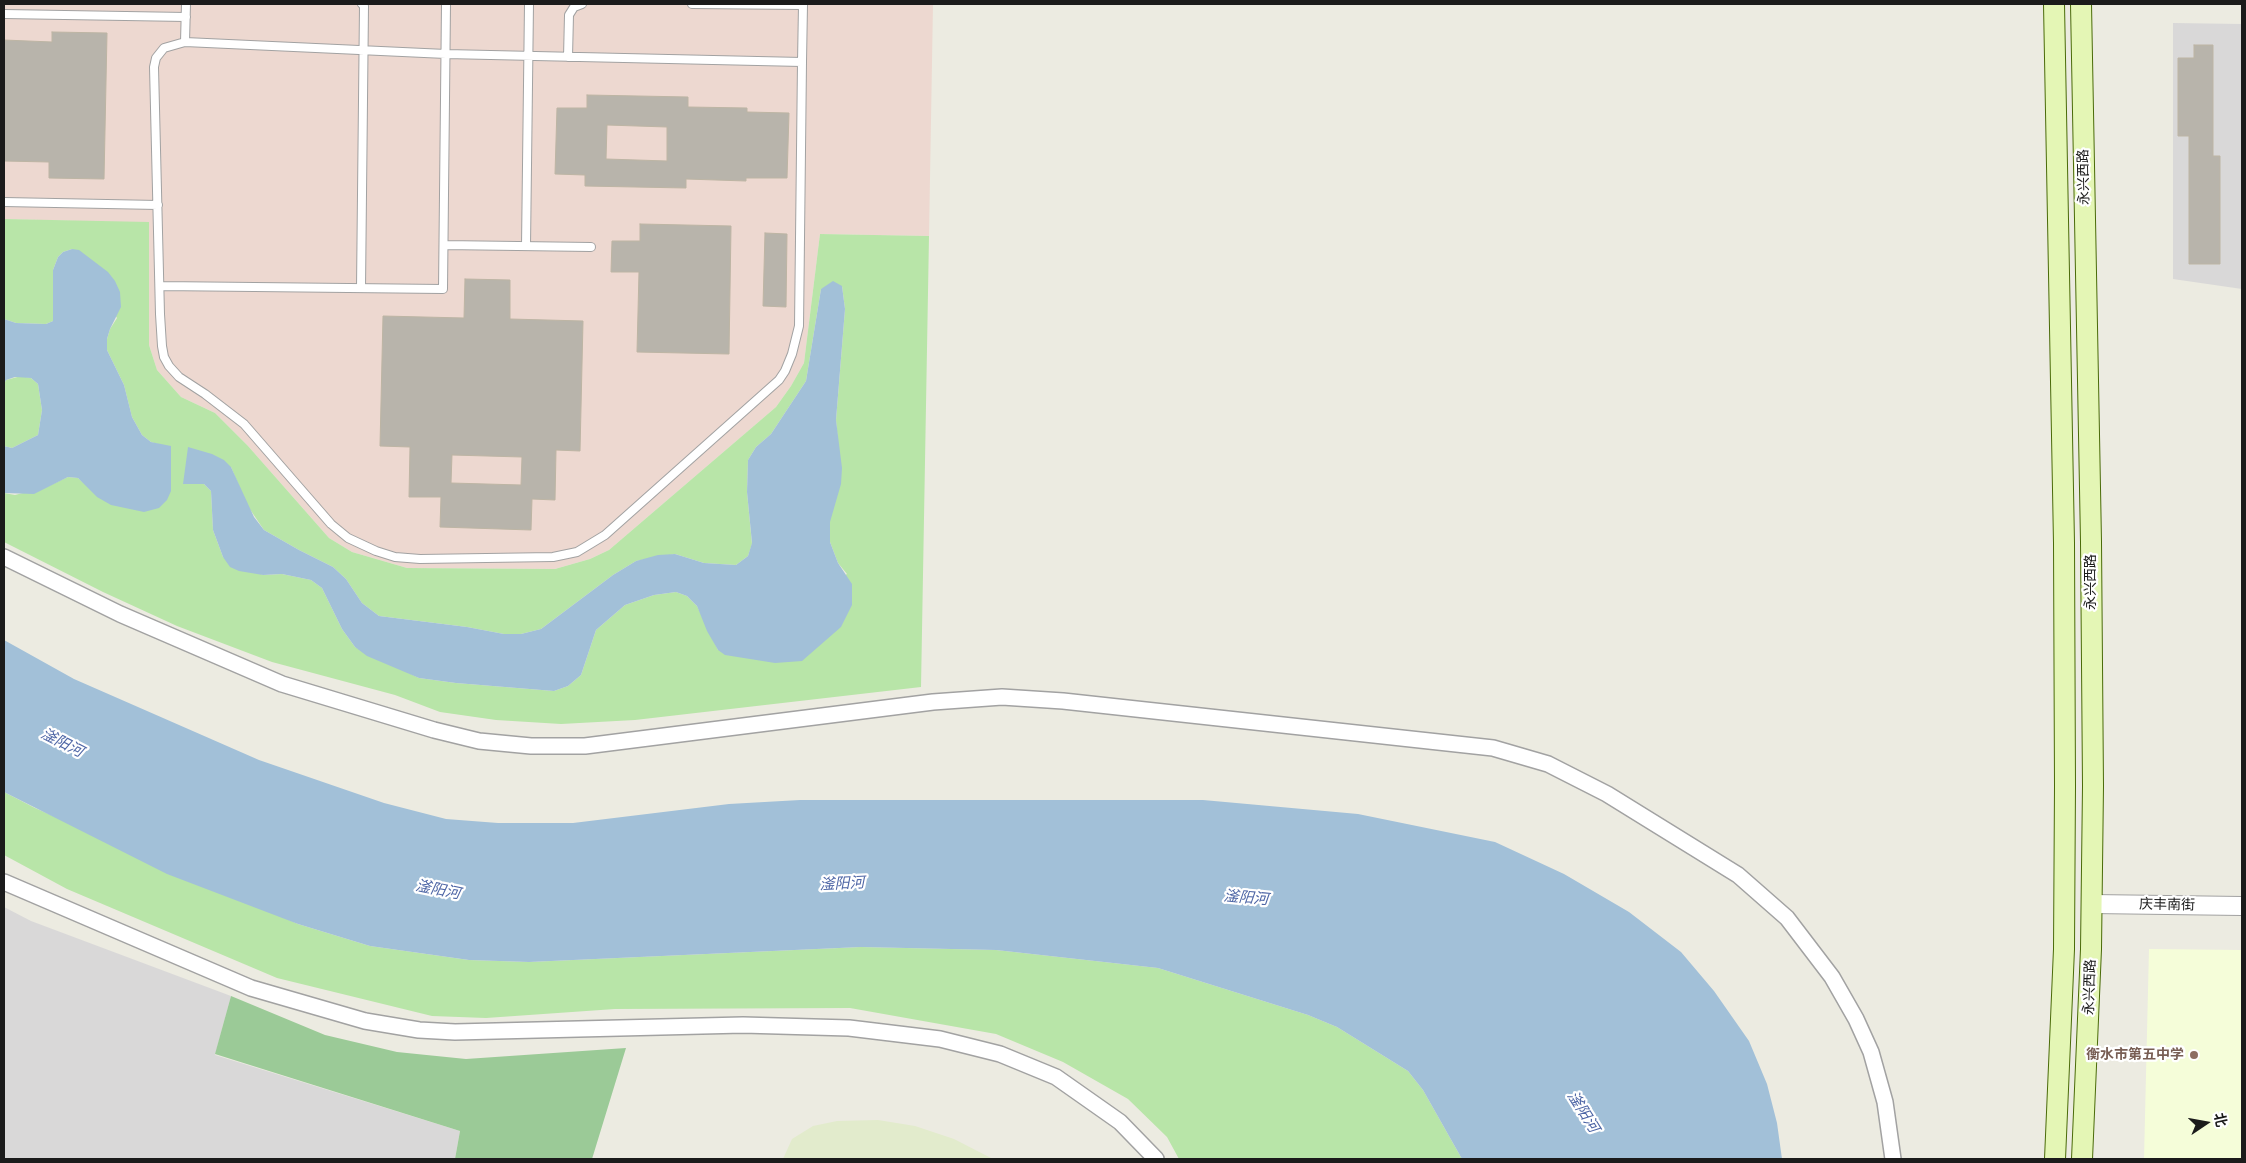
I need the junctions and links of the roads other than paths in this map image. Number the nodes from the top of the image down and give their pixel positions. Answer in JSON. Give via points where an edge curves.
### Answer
{"nodes":[{"id":1,"x":186,"y":4,"type":"edge"},
{"id":2,"x":362,"y":4,"type":"edge"},
{"id":3,"x":446,"y":4,"type":"edge"},
{"id":4,"x":529,"y":4,"type":"edge"},
{"id":5,"x":582,"y":4,"type":"edge"},
{"id":6,"x":692,"y":4,"type":"edge"},
{"id":7,"x":2054,"y":4,"type":"edge"},
{"id":8,"x":2081,"y":4,"type":"edge"},
{"id":9,"x":4,"y":14,"type":"edge"},
{"id":10,"x":186,"y":17,"type":"junction"},
{"id":11,"x":185,"y":42,"type":"junction"},
{"id":12,"x":364,"y":50,"type":"junction"},
{"id":13,"x":446,"y":54,"type":"junction"},
{"id":14,"x":528,"y":56,"type":"junction"},
{"id":15,"x":568,"y":57,"type":"junction"},
{"id":16,"x":802,"y":62,"type":"junction"},
{"id":17,"x":4,"y":202,"type":"edge"},
{"id":18,"x":158,"y":205,"type":"junction"},
{"id":19,"x":444,"y":245,"type":"junction"},
{"id":20,"x":526,"y":246,"type":"junction"},
{"id":21,"x":591,"y":247,"type":"dead end"},
{"id":22,"x":160,"y":286,"type":"junction"},
{"id":23,"x":361,"y":288,"type":"junction"},
{"id":24,"x":4,"y":557,"type":"edge"},
{"id":25,"x":4,"y":882,"type":"edge"},
{"id":26,"x":2092,"y":904,"type":"junction"},
{"id":27,"x":2242,"y":906,"type":"edge"},
{"id":28,"x":1156,"y":1159,"type":"edge"},
{"id":29,"x":1893,"y":1159,"type":"edge"},
{"id":30,"x":2055,"y":1159,"type":"edge"},
{"id":31,"x":2082,"y":1159,"type":"edge"}],
"edges":[{"from":1,"to":10,"type":"lane"},
{"from":2,"to":12,"type":"lane"},
{"from":3,"to":13,"type":"lane"},
{"from":4,"to":14,"type":"lane"},
{"from":5,"to":15,"type":"lane","via":[[574,7],[569,15]]},
{"from":6,"to":16,"type":"lane","via":[[803,5]]},
{"from":7,"to":30,"type":"main road","name":"永兴西路","via":[[2065,776],[2064,948]]},
{"from":8,"to":26,"type":"main road","name":"永兴西路","via":[[2091,542]]},
{"from":9,"to":10,"type":"lane"},
{"from":10,"to":11,"type":"lane"},
{"from":11,"to":12,"type":"lane"},
{"from":11,"to":18,"type":"lane","via":[[164,48],[154,67]]},
{"from":12,"to":13,"type":"lane"},
{"from":12,"to":23,"type":"lane"},
{"from":13,"to":14,"type":"lane"},
{"from":13,"to":19,"type":"lane"},
{"from":14,"to":15,"type":"lane"},
{"from":14,"to":20,"type":"lane"},
{"from":15,"to":16,"type":"lane"},
{"from":16,"to":22,"type":"lane","via":[[799,326],[785,371],[605,535],[577,552],[553,557],[420,559],[395,557],[348,538],[331,524],[244,424],[178,377],[169,366],[162,346]]},
{"from":17,"to":18,"type":"lane"},
{"from":18,"to":22,"type":"lane"},
{"from":19,"to":20,"type":"lane"},
{"from":19,"to":23,"type":"lane","via":[[444,288]]},
{"from":20,"to":21,"type":"lane"},
{"from":22,"to":23,"type":"lane"},
{"from":24,"to":29,"type":"street","via":[[120,614],[282,684],[479,741],[531,746],[585,746],[933,702],[1002,697],[1493,748],[1548,764],[1607,794],[1738,875],[1787,918],[1832,977],[1871,1052],[1885,1102]]},
{"from":25,"to":28,"type":"street","via":[[251,988],[365,1021],[454,1032],[743,1025],[849,1028],[940,1039],[1000,1054],[1056,1077],[1120,1122]]},
{"from":26,"to":27,"type":"street","name":"庆丰南街"},
{"from":26,"to":31,"type":"main road","name":"永兴西路"}]}
